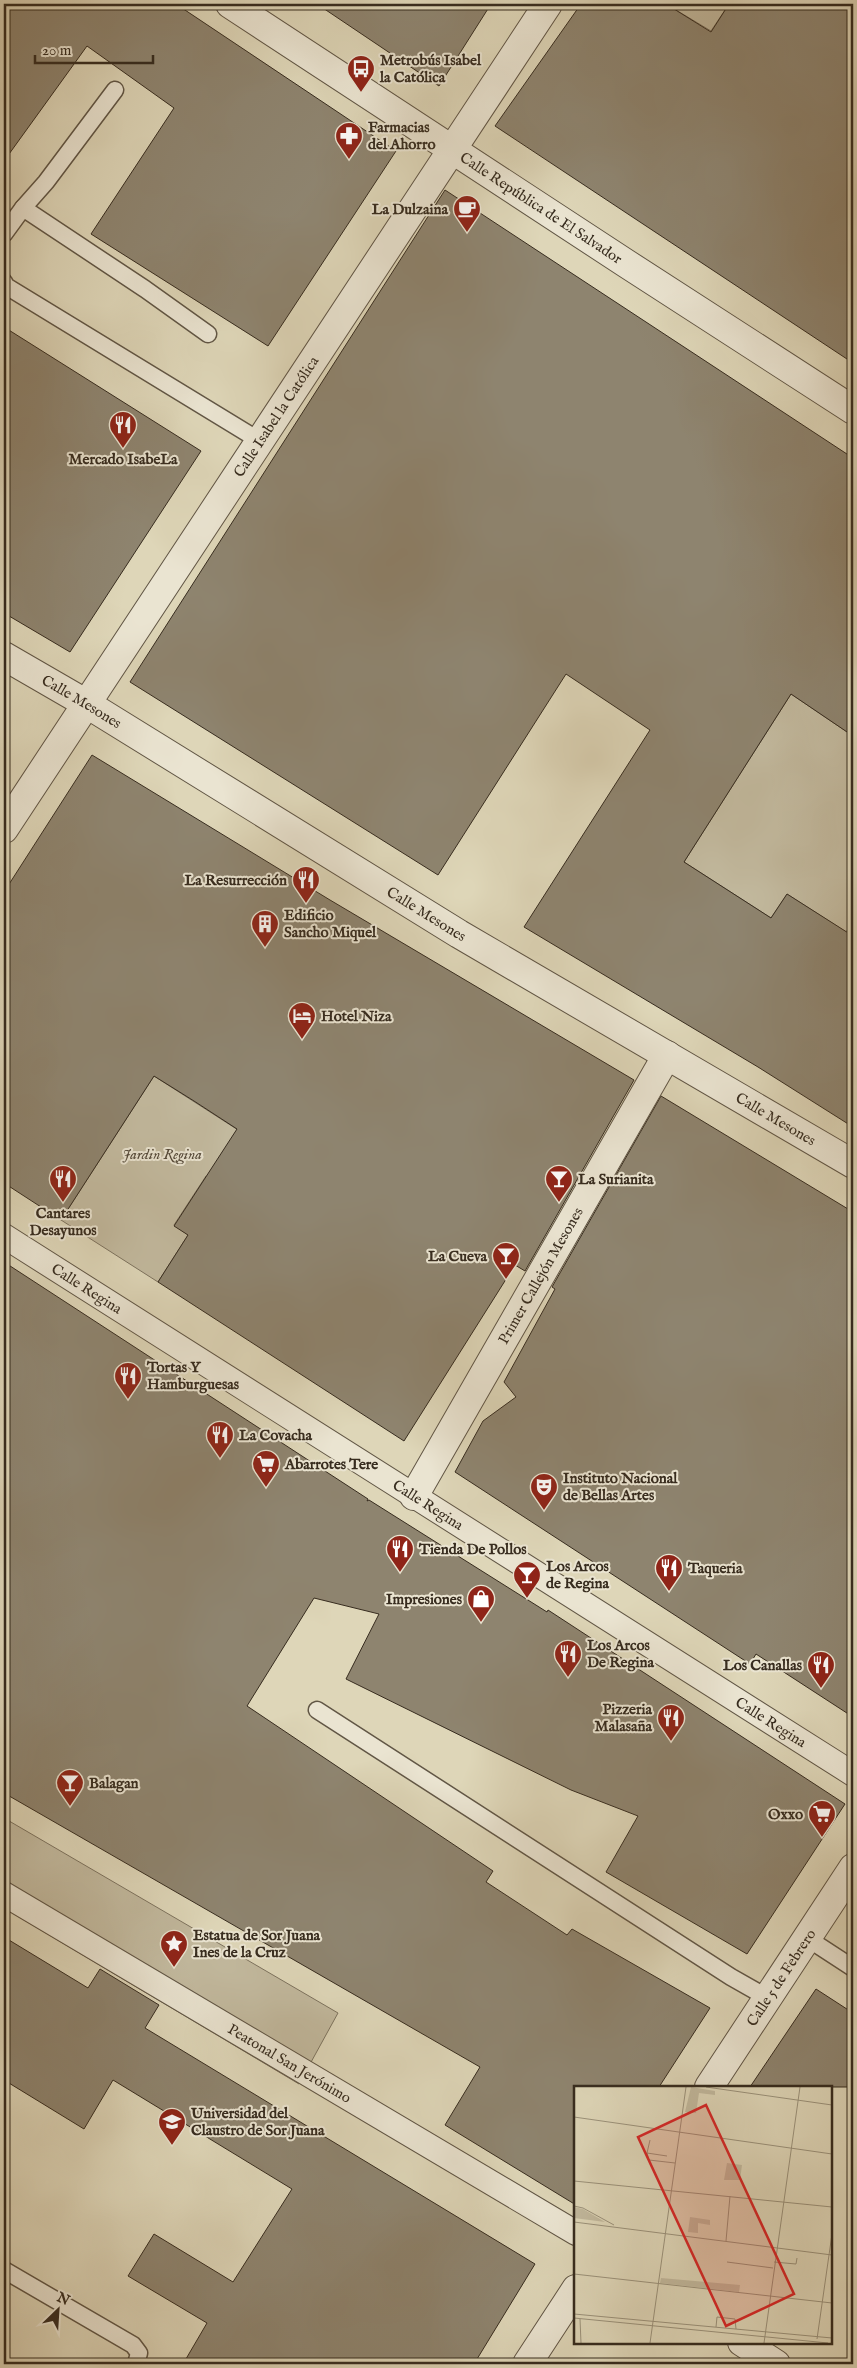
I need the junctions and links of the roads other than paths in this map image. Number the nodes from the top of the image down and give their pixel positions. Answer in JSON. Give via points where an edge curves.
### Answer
{"nodes":[{"id":1,"x":230,"y":4,"type":"edge"},
{"id":2,"x":548,"y":4,"type":"edge"},
{"id":3,"x":115,"y":90,"type":"dead end"},
{"id":4,"x":452,"y":149,"type":"junction"},
{"id":5,"x":22,"y":208,"type":"junction"},
{"id":6,"x":4,"y":234,"type":"edge"},
{"id":7,"x":4,"y":282,"type":"edge"},
{"id":8,"x":208,"y":334,"type":"dead end"},
{"id":9,"x":853,"y":410,"type":"edge"},
{"id":10,"x":260,"y":441,"type":"junction"},
{"id":11,"x":4,"y":656,"type":"edge"},
{"id":12,"x":87,"y":704,"type":"junction"},
{"id":13,"x":4,"y":829,"type":"edge"},
{"id":14,"x":667,"y":1055,"type":"junction"},
{"id":15,"x":853,"y":1164,"type":"edge"},
{"id":16,"x":4,"y":1236,"type":"edge"},
{"id":17,"x":414,"y":1496,"type":"junction"},
{"id":18,"x":317,"y":1710,"type":"dead end"},
{"id":19,"x":853,"y":1774,"type":"edge"},
{"id":20,"x":853,"y":1868,"type":"edge"},
{"id":21,"x":4,"y":1894,"type":"edge"},
{"id":22,"x":807,"y":1938,"type":"junction"},
{"id":23,"x":853,"y":1968,"type":"edge"},
{"id":24,"x":768,"y":1998,"type":"junction"},
{"id":25,"x":710,"y":2086,"type":"edge"},
{"id":26,"x":574,"y":2232,"type":"edge"},
{"id":27,"x":4,"y":2270,"type":"edge"},
{"id":28,"x":574,"y":2292,"type":"edge"},
{"id":29,"x":744,"y":2343,"type":"edge"},
{"id":30,"x":136,"y":2364,"type":"edge"},
{"id":31,"x":527,"y":2364,"type":"edge"},
{"id":32,"x":776,"y":2364,"type":"edge"}],
"edges":[{"from":1,"to":4,"type":"street","name":"Calle República de El Salvador"},
{"from":2,"to":4,"type":"street","name":"Calle Isabel la Católica"},
{"from":3,"to":5,"type":"lane","via":[[46,182]]},
{"from":4,"to":9,"type":"street","name":"Calle República de El Salvador"},
{"from":4,"to":10,"type":"street","name":"Calle Isabel la Católica"},
{"from":5,"to":6,"type":"lane"},
{"from":5,"to":8,"type":"lane"},
{"from":7,"to":10,"type":"lane","via":[[108,350]]},
{"from":10,"to":12,"type":"street","name":"Calle Isabel la Católica"},
{"from":11,"to":12,"type":"street","name":"Calle Mesones"},
{"from":12,"to":13,"type":"street","name":"Calle Isabel la Católica"},
{"from":12,"to":14,"type":"street","name":"Calle Mesones","via":[[459,934]]},
{"from":14,"to":15,"type":"street","name":"Calle Mesones"},
{"from":14,"to":17,"type":"street","name":"Primer Callejón Mesones"},
{"from":16,"to":17,"type":"street","name":"Calle Regina"},
{"from":17,"to":19,"type":"street","name":"Calle Regina"},
{"from":18,"to":24,"type":"lane"},
{"from":20,"to":22,"type":"street","name":"Calle 5 de Febrero"},
{"from":21,"to":26,"type":"street","name":"Peatonal San Jerónimo"},
{"from":22,"to":23,"type":"lane"},
{"from":22,"to":24,"type":"street","name":"Calle 5 de Febrero"},
{"from":24,"to":25,"type":"street","name":"Calle 5 de Febrero"},
{"from":27,"to":30,"type":"lane","via":[[133,2345],[139,2353]]},
{"from":28,"to":31,"type":"street"},
{"from":29,"to":32,"type":"street"}]}
